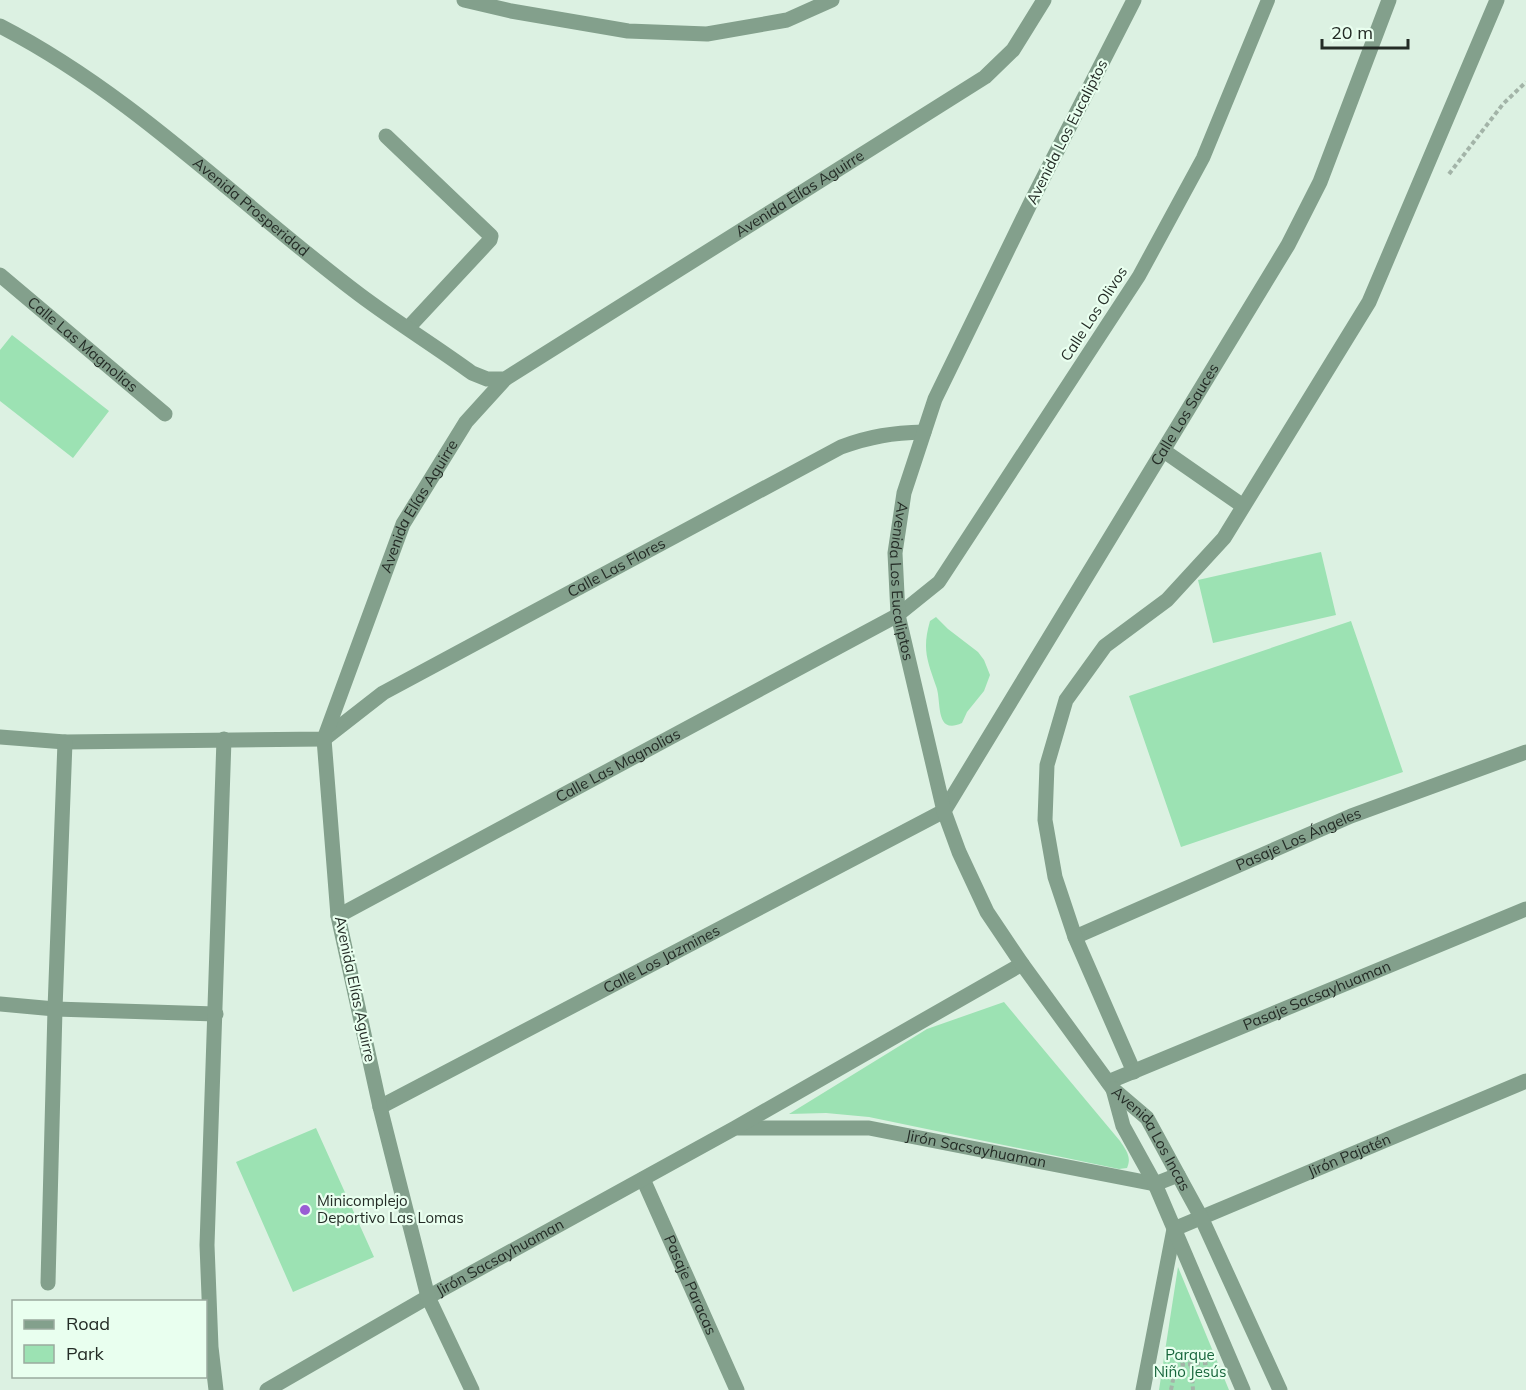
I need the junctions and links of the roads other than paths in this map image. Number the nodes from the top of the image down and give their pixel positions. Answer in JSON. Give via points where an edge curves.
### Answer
{"nodes":[{"id":1,"x":465,"y":0,"type":"edge"},
{"id":2,"x":524,"y":0,"type":"edge"},
{"id":3,"x":832,"y":0,"type":"edge"},
{"id":4,"x":1044,"y":0,"type":"edge"},
{"id":5,"x":1134,"y":0,"type":"edge"},
{"id":6,"x":1268,"y":0,"type":"edge"},
{"id":7,"x":1389,"y":0,"type":"edge"},
{"id":8,"x":1497,"y":0,"type":"edge"},
{"id":9,"x":511,"y":11,"type":"junction"},
{"id":10,"x":0,"y":26,"type":"edge"},
{"id":11,"x":386,"y":136,"type":"dead end"},
{"id":12,"x":0,"y":275,"type":"edge"},
{"id":13,"x":408,"y":328,"type":"junction"},
{"id":14,"x":505,"y":379,"type":"junction"},
{"id":15,"x":165,"y":414,"type":"dead end"},
{"id":16,"x":924,"y":432,"type":"junction"},
{"id":17,"x":1164,"y":451,"type":"junction"},
{"id":18,"x":1243,"y":506,"type":"junction"},
{"id":19,"x":898,"y":615,"type":"junction"},
{"id":20,"x":0,"y":737,"type":"edge"},
{"id":21,"x":224,"y":739,"type":"junction"},
{"id":22,"x":324,"y":739,"type":"junction"},
{"id":23,"x":65,"y":742,"type":"junction"},
{"id":24,"x":1526,"y":752,"type":"edge"},
{"id":25,"x":944,"y":811,"type":"junction"},
{"id":26,"x":1526,"y":909,"type":"edge"},
{"id":27,"x":338,"y":916,"type":"junction"},
{"id":28,"x":1075,"y":937,"type":"junction"},
{"id":29,"x":1022,"y":964,"type":"junction"},
{"id":30,"x":0,"y":1004,"type":"edge"},
{"id":31,"x":55,"y":1009,"type":"junction"},
{"id":32,"x":216,"y":1014,"type":"junction"},
{"id":33,"x":1134,"y":1072,"type":"junction"},
{"id":34,"x":1526,"y":1081,"type":"edge"},
{"id":35,"x":1111,"y":1086,"type":"junction"},
{"id":36,"x":380,"y":1107,"type":"junction"},
{"id":37,"x":735,"y":1128,"type":"junction"},
{"id":38,"x":1178,"y":1175,"type":"junction"},
{"id":39,"x":643,"y":1179,"type":"junction"},
{"id":40,"x":1155,"y":1184,"type":"junction"},
{"id":41,"x":1201,"y":1217,"type":"junction"},
{"id":42,"x":1174,"y":1229,"type":"junction"},
{"id":43,"x":48,"y":1283,"type":"dead end"},
{"id":44,"x":428,"y":1297,"type":"junction"},
{"id":45,"x":216,"y":1390,"type":"edge"},
{"id":46,"x":267,"y":1390,"type":"edge"},
{"id":47,"x":472,"y":1390,"type":"edge"},
{"id":48,"x":737,"y":1390,"type":"edge"},
{"id":49,"x":1143,"y":1390,"type":"edge"},
{"id":50,"x":1243,"y":1390,"type":"edge"},
{"id":51,"x":1280,"y":1390,"type":"edge"}],
"edges":[{"from":1,"to":9,"type":"street"},
{"from":2,"to":9,"type":"street"},
{"from":3,"to":9,"type":"street","via":[[787,20],[707,34],[628,31]]},
{"from":4,"to":14,"type":"street","name":"Avenida Elías Aguirre","via":[[1013,50],[985,77]]},
{"from":5,"to":16,"type":"street","name":"Avenida Los Eucaliptos","via":[[1021,221],[935,399]]},
{"from":6,"to":19,"type":"lane","name":"Calle Los Olivos","via":[[1203,158],[1139,276],[939,582]]},
{"from":7,"to":17,"type":"street","name":"Calle Los Sauces","via":[[1320,182],[1288,245]]},
{"from":8,"to":18,"type":"street","via":[[1369,302]]},
{"from":10,"to":13,"type":"street","name":"Avenida Prosperidad","via":[[125,104],[360,294]]},
{"from":11,"to":13,"type":"street","via":[[491,236]]},
{"from":12,"to":15,"type":"street","name":"Calle Las Magnolias"},
{"from":13,"to":14,"type":"street","name":"Avenida Prosperidad","via":[[472,373],[487,379]]},
{"from":14,"to":22,"type":"street","name":"Avenida Elías Aguirre","via":[[466,422],[403,524]]},
{"from":16,"to":19,"type":"street","name":"Avenida Los Eucaliptos","via":[[904,493],[895,553]]},
{"from":16,"to":22,"type":"street","name":"Calle Las Flores","via":[[889,433],[841,447],[383,693]]},
{"from":17,"to":18,"type":"street"},
{"from":17,"to":25,"type":"street","name":"Calle Los Sauces"},
{"from":18,"to":28,"type":"street","via":[[1224,538],[1167,600],[1105,646],[1066,700],[1047,765],[1045,820],[1054,877]]},
{"from":19,"to":25,"type":"street","name":"Avenida Los Eucaliptos"},
{"from":19,"to":27,"type":"street","name":"Calle Las Magnolias"},
{"from":20,"to":23,"type":"street"},
{"from":21,"to":22,"type":"street"},
{"from":21,"to":23,"type":"street"},
{"from":21,"to":32,"type":"street"},
{"from":22,"to":27,"type":"street","name":"Avenida Elías Aguirre"},
{"from":23,"to":31,"type":"street"},
{"from":24,"to":28,"type":"street","name":"Pasaje Los Ángeles","via":[[1351,816]]},
{"from":25,"to":29,"type":"street","name":"Avenida Los Eucaliptos","via":[[987,912]]},
{"from":25,"to":36,"type":"street","name":"Calle Los Jazmines"},
{"from":26,"to":33,"type":"street","name":"Pasaje Sacsayhuaman"},
{"from":27,"to":36,"type":"street","name":"Avenida Elías Aguirre"},
{"from":28,"to":33,"type":"street"},
{"from":29,"to":35,"type":"street","name":"Avenida Los Eucaliptos"},
{"from":29,"to":37,"type":"street","name":"Jirón Sacsayhuaman"},
{"from":30,"to":31,"type":"street"},
{"from":31,"to":32,"type":"street"},
{"from":31,"to":43,"type":"street"},
{"from":32,"to":45,"type":"street","via":[[207,1245],[210,1347]]},
{"from":33,"to":35,"type":"street","name":"Pasaje Sacsayhuaman"},
{"from":34,"to":41,"type":"street","name":"Jirón Pajatén"},
{"from":35,"to":38,"type":"street","name":"Avenida Los Incas","via":[[1147,1118]]},
{"from":35,"to":40,"type":"street","name":"Avenida Los Incas","via":[[1123,1126]]},
{"from":36,"to":44,"type":"street","name":"Avenida Elías Aguirre"},
{"from":37,"to":39,"type":"street","name":"Jirón Sacsayhuaman"},
{"from":37,"to":40,"type":"street","name":"Jirón Sacsayhuaman","via":[[869,1128]]},
{"from":38,"to":40,"type":"street"},
{"from":38,"to":41,"type":"street","name":"Avenida Los Incas"},
{"from":39,"to":44,"type":"street","name":"Jirón Sacsayhuaman"},
{"from":39,"to":48,"type":"street","name":"Pasaje Paracas"},
{"from":40,"to":42,"type":"street","name":"Avenida Los Incas"},
{"from":41,"to":42,"type":"street","name":"Jirón Pajatén"},
{"from":41,"to":51,"type":"street","name":"Avenida Los Incas"},
{"from":42,"to":49,"type":"street"},
{"from":42,"to":50,"type":"street","name":"Avenida Los Incas"},
{"from":44,"to":46,"type":"street","name":"Jirón Sacsayhuaman"},
{"from":44,"to":47,"type":"street","name":"Avenida Elías Aguirre"}]}
